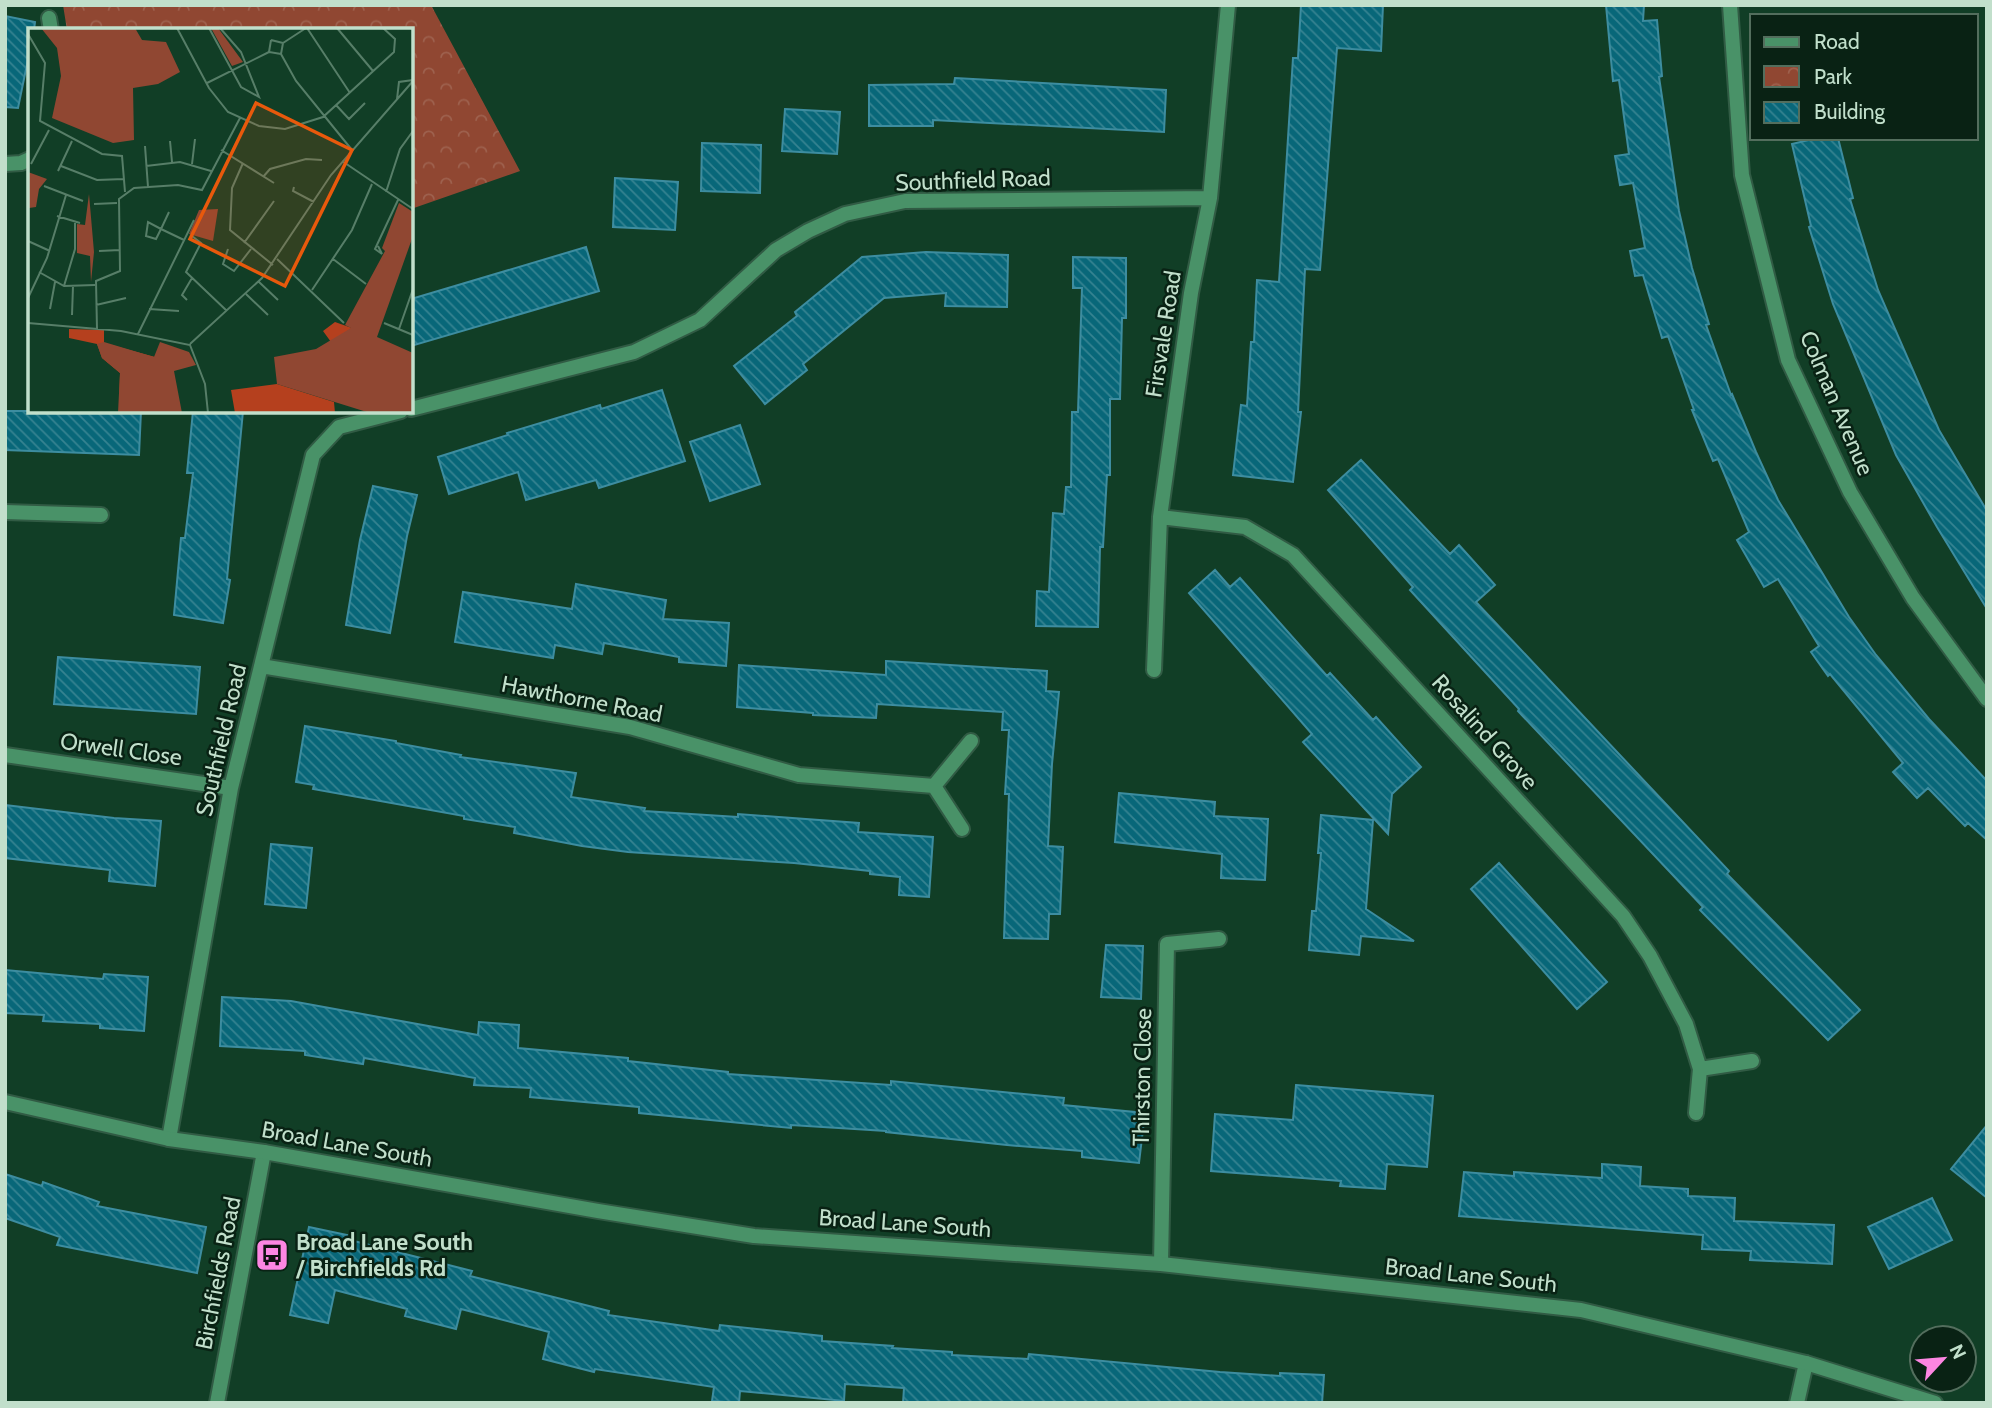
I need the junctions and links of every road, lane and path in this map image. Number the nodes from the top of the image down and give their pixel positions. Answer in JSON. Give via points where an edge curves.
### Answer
{"nodes":[{"id":1,"x":1227,"y":5,"type":"edge"},
{"id":2,"x":1730,"y":5,"type":"edge"},
{"id":3,"x":28,"y":160,"type":"edge"},
{"id":4,"x":5,"y":164,"type":"edge"},
{"id":5,"x":1210,"y":198,"type":"junction"},
{"id":6,"x":413,"y":408,"type":"edge"},
{"id":7,"x":393,"y":413,"type":"edge"},
{"id":8,"x":5,"y":512,"type":"edge"},
{"id":9,"x":101,"y":515,"type":"dead end"},
{"id":10,"x":1160,"y":517,"type":"junction"},
{"id":11,"x":261,"y":666,"type":"junction"},
{"id":12,"x":1154,"y":670,"type":"dead end"},
{"id":13,"x":1987,"y":699,"type":"edge"},
{"id":14,"x":971,"y":741,"type":"dead end"},
{"id":15,"x":5,"y":755,"type":"edge"},
{"id":16,"x":933,"y":786,"type":"junction"},
{"id":17,"x":231,"y":788,"type":"junction"},
{"id":18,"x":962,"y":829,"type":"dead end"},
{"id":19,"x":1219,"y":939,"type":"dead end"},
{"id":20,"x":1752,"y":1061,"type":"dead end"},
{"id":21,"x":1700,"y":1069,"type":"junction"},
{"id":22,"x":5,"y":1102,"type":"edge"},
{"id":23,"x":1696,"y":1113,"type":"dead end"},
{"id":24,"x":169,"y":1139,"type":"junction"},
{"id":25,"x":264,"y":1152,"type":"junction"},
{"id":26,"x":1161,"y":1264,"type":"junction"},
{"id":27,"x":1805,"y":1363,"type":"junction"},
{"id":28,"x":217,"y":1403,"type":"edge"},
{"id":29,"x":1797,"y":1403,"type":"edge"},
{"id":30,"x":1935,"y":1403,"type":"edge"}],
"edges":[{"from":1,"to":5,"type":"street","name":"Firsvale Road"},
{"from":2,"to":13,"type":"street","name":"Colman Avenue","via":[[1742,175],[1788,360],[1850,492],[1913,598]]},
{"from":3,"to":4,"type":"street"},
{"from":5,"to":6,"type":"street","name":"Southfield Road","via":[[905,201],[845,214],[776,250],[700,320],[634,352]]},
{"from":5,"to":10,"type":"street","name":"Firsvale Road","via":[[1191,293]]},
{"from":7,"to":11,"type":"street","name":"Southfield Road","via":[[339,427],[313,455]]},
{"from":8,"to":9,"type":"street"},
{"from":10,"to":12,"type":"street","name":"Firsvale Road"},
{"from":10,"to":21,"type":"street","name":"Rosalind Grove","via":[[1245,527],[1293,555],[1623,916],[1686,1024]]},
{"from":11,"to":16,"type":"street","name":"Hawthorne Road","via":[[631,727],[799,775]]},
{"from":11,"to":17,"type":"street","name":"Southfield Road"},
{"from":14,"to":16,"type":"street"},
{"from":15,"to":17,"type":"street","name":"Orwell Close"},
{"from":16,"to":18,"type":"street"},
{"from":17,"to":24,"type":"street","name":"Southfield Road"},
{"from":19,"to":26,"type":"street","name":"Thirston Close","via":[[1167,944]]},
{"from":20,"to":21,"type":"street"},
{"from":21,"to":23,"type":"street","name":"Rosalind Grove"},
{"from":22,"to":24,"type":"street","name":"Broad Lane South"},
{"from":24,"to":25,"type":"street","name":"Broad Lane South"},
{"from":25,"to":26,"type":"street","name":"Broad Lane South","via":[[754,1236]]},
{"from":25,"to":28,"type":"street","name":"Birchfields Road"},
{"from":26,"to":27,"type":"street","name":"Broad Lane South","via":[[1581,1310]]},
{"from":27,"to":29,"type":"street"},
{"from":27,"to":30,"type":"street","name":"Broad Lane South"}]}
